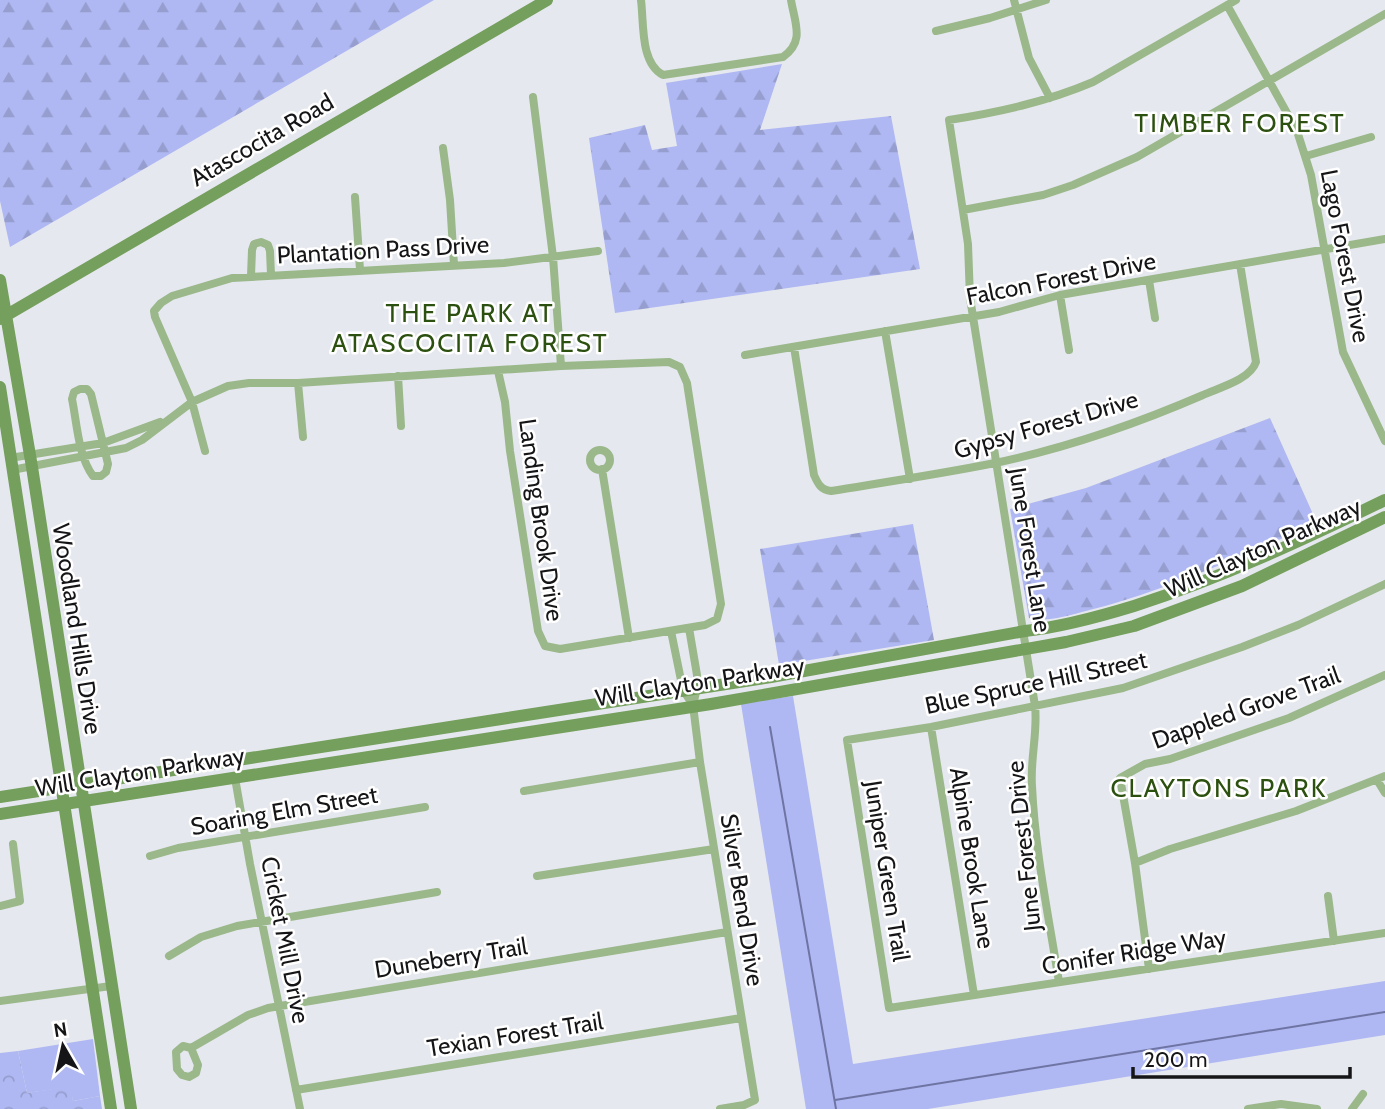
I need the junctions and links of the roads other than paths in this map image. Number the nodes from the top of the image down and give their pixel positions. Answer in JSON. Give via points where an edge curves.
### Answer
{"nodes":[{"id":1,"x":547,"y":0,"type":"edge"},
{"id":2,"x":641,"y":0,"type":"edge"},
{"id":3,"x":791,"y":0,"type":"edge"},
{"id":4,"x":1014,"y":0,"type":"edge"},
{"id":5,"x":1046,"y":0,"type":"edge"},
{"id":6,"x":1236,"y":0,"type":"edge"},
{"id":7,"x":1227,"y":5,"type":"junction"},
{"id":8,"x":1016,"y":10,"type":"junction"},
{"id":9,"x":1385,"y":14,"type":"edge"},
{"id":10,"x":936,"y":31,"type":"dead end"},
{"id":11,"x":1271,"y":80,"type":"junction"},
{"id":12,"x":533,"y":97,"type":"dead end"},
{"id":13,"x":1050,"y":98,"type":"junction"},
{"id":14,"x":1371,"y":137,"type":"dead end"},
{"id":15,"x":443,"y":148,"type":"dead end"},
{"id":16,"x":1306,"y":156,"type":"junction"},
{"id":17,"x":355,"y":197,"type":"dead end"},
{"id":18,"x":963,"y":210,"type":"junction"},
{"id":19,"x":1385,"y":239,"type":"edge"},
{"id":20,"x":1323,"y":250,"type":"junction"},
{"id":21,"x":598,"y":251,"type":"dead end"},
{"id":22,"x":552,"y":257,"type":"junction"},
{"id":23,"x":1240,"y":264,"type":"junction"},
{"id":24,"x":454,"y":265,"type":"junction"},
{"id":25,"x":360,"y":270,"type":"junction"},
{"id":26,"x":271,"y":275,"type":"junction"},
{"id":27,"x":251,"y":276,"type":"junction"},
{"id":28,"x":0,"y":280,"type":"edge"},
{"id":29,"x":1149,"y":280,"type":"junction"},
{"id":30,"x":1060,"y":295,"type":"junction"},
{"id":31,"x":3,"y":317,"type":"edge"},
{"id":32,"x":973,"y":317,"type":"junction"},
{"id":33,"x":1155,"y":318,"type":"dead end"},
{"id":34,"x":886,"y":331,"type":"junction"},
{"id":35,"x":794,"y":347,"type":"junction"},
{"id":36,"x":1069,"y":350,"type":"dead end"},
{"id":37,"x":745,"y":355,"type":"dead end"},
{"id":38,"x":561,"y":366,"type":"junction"},
{"id":39,"x":498,"y":371,"type":"junction"},
{"id":40,"x":398,"y":376,"type":"junction"},
{"id":41,"x":298,"y":383,"type":"junction"},
{"id":42,"x":0,"y":387,"type":"edge"},
{"id":43,"x":192,"y":402,"type":"junction"},
{"id":44,"x":173,"y":418,"type":"junction"},
{"id":45,"x":401,"y":426,"type":"dead end"},
{"id":46,"x":303,"y":438,"type":"dead end"},
{"id":47,"x":1385,"y":441,"type":"edge"},
{"id":48,"x":103,"y":443,"type":"junction"},
{"id":49,"x":82,"y":446,"type":"junction"},
{"id":50,"x":205,"y":451,"type":"dead end"},
{"id":51,"x":106,"y":453,"type":"junction"},
{"id":52,"x":85,"y":457,"type":"junction"},
{"id":53,"x":30,"y":461,"type":"junction"},
{"id":54,"x":997,"y":462,"type":"junction"},
{"id":55,"x":11,"y":464,"type":"junction"},
{"id":56,"x":602,"y":470,"type":"dead end"},
{"id":57,"x":909,"y":480,"type":"junction"},
{"id":58,"x":1385,"y":500,"type":"edge"},
{"id":59,"x":1385,"y":517,"type":"edge"},
{"id":60,"x":1290,"y":546,"type":"junction"},
{"id":61,"x":1297,"y":559,"type":"junction"},
{"id":62,"x":1385,"y":584,"type":"edge"},
{"id":63,"x":1150,"y":601,"type":"junction"},
{"id":64,"x":34,"y":617,"type":"junction"},
{"id":65,"x":54,"y":617,"type":"junction"},
{"id":66,"x":1158,"y":617,"type":"junction"},
{"id":67,"x":689,"y":628,"type":"junction"},
{"id":68,"x":671,"y":631,"type":"junction"},
{"id":69,"x":1025,"y":631,"type":"junction"},
{"id":70,"x":629,"y":638,"type":"junction"},
{"id":71,"x":1026,"y":648,"type":"junction"},
{"id":72,"x":884,"y":657,"type":"junction"},
{"id":73,"x":887,"y":673,"type":"junction"},
{"id":74,"x":1385,"y":676,"type":"edge"},
{"id":75,"x":697,"y":688,"type":"junction"},
{"id":76,"x":682,"y":690,"type":"junction"},
{"id":77,"x":693,"y":705,"type":"junction"},
{"id":78,"x":1035,"y":706,"type":"junction"},
{"id":79,"x":543,"y":712,"type":"junction"},
{"id":80,"x":931,"y":727,"type":"junction"},
{"id":81,"x":547,"y":728,"type":"junction"},
{"id":82,"x":391,"y":736,"type":"junction"},
{"id":83,"x":846,"y":740,"type":"joint"},
{"id":84,"x":395,"y":754,"type":"junction"},
{"id":85,"x":700,"y":762,"type":"junction"},
{"id":86,"x":235,"y":778,"type":"junction"},
{"id":87,"x":1381,"y":778,"type":"edge"},
{"id":88,"x":79,"y":784,"type":"junction"},
{"id":89,"x":61,"y":786,"type":"junction"},
{"id":90,"x":524,"y":791,"type":"dead end"},
{"id":91,"x":1385,"y":793,"type":"edge"},
{"id":92,"x":0,"y":797,"type":"edge"},
{"id":93,"x":82,"y":802,"type":"junction"},
{"id":94,"x":64,"y":805,"type":"junction"},
{"id":95,"x":425,"y":807,"type":"dead end"},
{"id":96,"x":0,"y":814,"type":"edge"},
{"id":97,"x":245,"y":837,"type":"junction"},
{"id":98,"x":13,"y":844,"type":"dead end"},
{"id":99,"x":714,"y":849,"type":"junction"},
{"id":100,"x":150,"y":856,"type":"dead end"},
{"id":101,"x":1135,"y":863,"type":"junction"},
{"id":102,"x":537,"y":876,"type":"dead end"},
{"id":103,"x":437,"y":892,"type":"dead end"},
{"id":104,"x":1328,"y":895,"type":"dead end"},
{"id":105,"x":0,"y":906,"type":"edge"},
{"id":106,"x":262,"y":922,"type":"junction"},
{"id":107,"x":727,"y":932,"type":"junction"},
{"id":108,"x":1385,"y":933,"type":"edge"},
{"id":109,"x":1334,"y":941,"type":"junction"},
{"id":110,"x":169,"y":956,"type":"dead end"},
{"id":111,"x":1149,"y":969,"type":"junction"},
{"id":112,"x":1059,"y":982,"type":"junction"},
{"id":113,"x":111,"y":986,"type":"junction"},
{"id":114,"x":92,"y":989,"type":"junction"},
{"id":115,"x":974,"y":995,"type":"junction"},
{"id":116,"x":0,"y":1001,"type":"edge"},
{"id":117,"x":279,"y":1006,"type":"junction"},
{"id":118,"x":889,"y":1008,"type":"joint"},
{"id":119,"x":741,"y":1018,"type":"junction"},
{"id":120,"x":191,"y":1048,"type":"dead end"},
{"id":121,"x":296,"y":1090,"type":"junction"},
{"id":122,"x":1363,"y":1094,"type":"dead end"},
{"id":123,"x":111,"y":1109,"type":"edge"},
{"id":124,"x":131,"y":1109,"type":"edge"},
{"id":125,"x":300,"y":1109,"type":"edge"},
{"id":126,"x":720,"y":1109,"type":"edge"},
{"id":127,"x":1248,"y":1109,"type":"edge"},
{"id":128,"x":1317,"y":1109,"type":"edge"},
{"id":129,"x":1352,"y":1109,"type":"edge"}],
"edges":[{"from":1,"to":31,"type":"main road","name":"Atascocita Road"},
{"from":2,"to":3,"type":"street","via":[[648,58],[663,75],[783,57],[794,49],[797,39]]},
{"from":4,"to":8,"type":"street"},
{"from":5,"to":8,"type":"street"},
{"from":6,"to":7,"type":"street"},
{"from":7,"to":11,"type":"street","name":"Lago Forest Drive"},
{"from":7,"to":13,"type":"street","via":[[1093,82]]},
{"from":8,"to":10,"type":"street"},
{"from":8,"to":13,"type":"street","via":[[1029,58]]},
{"from":9,"to":11,"type":"street"},
{"from":11,"to":16,"type":"street","name":"Lago Forest Drive"},
{"from":11,"to":18,"type":"street","via":[[1101,174],[1043,195]]},
{"from":12,"to":22,"type":"street"},
{"from":13,"to":18,"type":"street","via":[[949,120]]},
{"from":14,"to":16,"type":"street"},
{"from":15,"to":24,"type":"street"},
{"from":16,"to":20,"type":"street","name":"Lago Forest Drive"},
{"from":17,"to":25,"type":"street"},
{"from":18,"to":32,"type":"street"},
{"from":19,"to":20,"type":"street","name":"Falcon Forest Drive"},
{"from":20,"to":23,"type":"street","name":"Falcon Forest Drive"},
{"from":20,"to":47,"type":"street","name":"Lago Forest Drive","via":[[1343,352]]},
{"from":21,"to":22,"type":"street","name":"Plantation Pass Drive"},
{"from":22,"to":24,"type":"street","name":"Plantation Pass Drive"},
{"from":22,"to":38,"type":"street"},
{"from":23,"to":29,"type":"street","name":"Falcon Forest Drive"},
{"from":23,"to":54,"type":"street","name":"Gypsy Forest Drive","via":[[1254,368],[1239,379],[1146,418]]},
{"from":24,"to":25,"type":"street","name":"Plantation Pass Drive"},
{"from":25,"to":26,"type":"street","name":"Plantation Pass Drive"},
{"from":26,"to":27,"type":"street","name":"Plantation Pass Drive"},
{"from":26,"to":27,"type":"street","via":[[268,244],[261,242],[252,250]]},
{"from":27,"to":43,"type":"street","name":"Plantation Pass Drive","via":[[216,281],[172,296],[154,311]]},
{"from":28,"to":31,"type":"main road","name":"Woodland Hills Drive"},
{"from":29,"to":30,"type":"street","name":"Falcon Forest Drive"},
{"from":29,"to":33,"type":"street"},
{"from":30,"to":32,"type":"street","name":"Falcon Forest Drive"},
{"from":30,"to":36,"type":"street"},
{"from":31,"to":53,"type":"main road","name":"Woodland Hills Drive"},
{"from":32,"to":34,"type":"street","name":"Falcon Forest Drive"},
{"from":32,"to":54,"type":"street","name":"June Forest Lane"},
{"from":34,"to":35,"type":"street","name":"Falcon Forest Drive"},
{"from":34,"to":57,"type":"street"},
{"from":35,"to":37,"type":"street","name":"Falcon Forest Drive"},
{"from":35,"to":57,"type":"street","name":"Gypsy Forest Drive","via":[[814,475],[824,490]]},
{"from":38,"to":39,"type":"street"},
{"from":38,"to":67,"type":"street","via":[[669,362],[680,367],[687,383],[721,604],[718,619]]},
{"from":39,"to":40,"type":"street"},
{"from":39,"to":70,"type":"street","name":"Landing Brook Drive","via":[[538,631],[545,646],[554,649]]},
{"from":40,"to":41,"type":"street"},
{"from":40,"to":45,"type":"street"},
{"from":41,"to":43,"type":"street","via":[[228,386]]},
{"from":41,"to":46,"type":"street"},
{"from":42,"to":55,"type":"main road","name":"Woodland Hills Drive"},
{"from":43,"to":44,"type":"street"},
{"from":43,"to":50,"type":"street"},
{"from":44,"to":48,"type":"street"},
{"from":44,"to":51,"type":"street","via":[[142,440]]},
{"from":48,"to":49,"type":"street"},
{"from":48,"to":49,"type":"street","via":[[91,394],[80,389],[72,399]]},
{"from":48,"to":51,"type":"street"},
{"from":49,"to":52,"type":"street"},
{"from":49,"to":53,"type":"street"},
{"from":51,"to":52,"type":"street"},
{"from":51,"to":52,"type":"street","via":[[108,464],[101,476],[93,476]]},
{"from":52,"to":53,"type":"street"},
{"from":53,"to":55,"type":"street"},
{"from":53,"to":65,"type":"main road","name":"Woodland Hills Drive"},
{"from":54,"to":57,"type":"street","name":"Gypsy Forest Drive"},
{"from":54,"to":69,"type":"street","name":"June Forest Lane"},
{"from":55,"to":64,"type":"main road","name":"Woodland Hills Drive"},
{"from":56,"to":70,"type":"street"},
{"from":58,"to":60,"type":"main road","name":"Will Clayton Parkway"},
{"from":59,"to":61,"type":"main road","name":"Will Clayton Parkway"},
{"from":60,"to":61,"type":"main road"},
{"from":60,"to":63,"type":"main road","name":"Will Clayton Parkway"},
{"from":61,"to":66,"type":"main road","name":"Will Clayton Parkway","via":[[1242,586]]},
{"from":62,"to":78,"type":"street","name":"Blue Spruce Hill Street","via":[[1298,625],[1123,688]]},
{"from":63,"to":66,"type":"main road"},
{"from":63,"to":69,"type":"main road","name":"Will Clayton Parkway"},
{"from":64,"to":65,"type":"main road"},
{"from":64,"to":89,"type":"main road","name":"Woodland Hills Drive"},
{"from":65,"to":88,"type":"main road","name":"Woodland Hills Drive"},
{"from":66,"to":71,"type":"main road","name":"Will Clayton Parkway","via":[[1135,626]]},
{"from":67,"to":68,"type":"street"},
{"from":67,"to":75,"type":"street","name":"Silver Bend Drive"},
{"from":68,"to":70,"type":"street"},
{"from":68,"to":76,"type":"street","name":"Silver Bend Drive"},
{"from":69,"to":71,"type":"street","name":"June Forest Lane"},
{"from":69,"to":72,"type":"main road","name":"Will Clayton Parkway"},
{"from":71,"to":73,"type":"main road","name":"Will Clayton Parkway"},
{"from":71,"to":78,"type":"street","name":"June Forest Lane"},
{"from":72,"to":73,"type":"main road"},
{"from":72,"to":75,"type":"main road","name":"Will Clayton Parkway"},
{"from":73,"to":77,"type":"main road","name":"Will Clayton Parkway"},
{"from":74,"to":101,"type":"street","name":"Dappled Grove Trail","via":[[1302,713],[1145,764],[1120,778]]},
{"from":75,"to":76,"type":"main road","name":"Will Clayton Parkway"},
{"from":75,"to":77,"type":"street","name":"Silver Bend Drive"},
{"from":76,"to":77,"type":"street","name":"Silver Bend Drive"},
{"from":76,"to":79,"type":"main road","name":"Will Clayton Parkway"},
{"from":77,"to":81,"type":"main road","name":"Will Clayton Parkway"},
{"from":77,"to":85,"type":"street","name":"Silver Bend Drive"},
{"from":78,"to":80,"type":"street","name":"Blue Spruce Hill Street"},
{"from":78,"to":112,"type":"street","name":"June Forest Drive","via":[[1032,793]]},
{"from":79,"to":81,"type":"main road"},
{"from":79,"to":82,"type":"main road","name":"Will Clayton Parkway"},
{"from":80,"to":83,"type":"street","name":"Blue Spruce Hill Street"},
{"from":80,"to":115,"type":"street","name":"Alpine Brook Lane"},
{"from":81,"to":84,"type":"main road","name":"Will Clayton Parkway"},
{"from":82,"to":84,"type":"main road"},
{"from":82,"to":88,"type":"main road","name":"Will Clayton Parkway"},
{"from":83,"to":118,"type":"street","name":"Juniper Green Trail"},
{"from":84,"to":86,"type":"main road","name":"Will Clayton Parkway"},
{"from":85,"to":90,"type":"street"},
{"from":85,"to":99,"type":"street","name":"Silver Bend Drive"},
{"from":86,"to":93,"type":"main road","name":"Will Clayton Parkway"},
{"from":86,"to":97,"type":"street","name":"Cricket Mill Drive"},
{"from":87,"to":91,"type":"street"},
{"from":87,"to":101,"type":"street"},
{"from":88,"to":89,"type":"main road","name":"Will Clayton Parkway"},
{"from":88,"to":93,"type":"main road","name":"Woodland Hills Drive"},
{"from":89,"to":92,"type":"main road","name":"Will Clayton Parkway"},
{"from":89,"to":94,"type":"main road","name":"Woodland Hills Drive"},
{"from":93,"to":94,"type":"main road","name":"Will Clayton Parkway"},
{"from":93,"to":113,"type":"main road","name":"Woodland Hills Drive"},
{"from":94,"to":96,"type":"main road","name":"Will Clayton Parkway"},
{"from":94,"to":114,"type":"main road","name":"Woodland Hills Drive"},
{"from":95,"to":97,"type":"street","name":"Soaring Elm Street"},
{"from":97,"to":100,"type":"street","name":"Soaring Elm Street"},
{"from":97,"to":106,"type":"street","name":"Cricket Mill Drive"},
{"from":98,"to":105,"type":"street","via":[[20,901]]},
{"from":99,"to":102,"type":"street"},
{"from":99,"to":107,"type":"street","name":"Silver Bend Drive"},
{"from":101,"to":111,"type":"street"},
{"from":103,"to":106,"type":"street"},
{"from":104,"to":109,"type":"street"},
{"from":106,"to":110,"type":"street","via":[[212,933]]},
{"from":106,"to":117,"type":"street","name":"Cricket Mill Drive"},
{"from":107,"to":117,"type":"street","name":"Duneberry Trail"},
{"from":107,"to":119,"type":"street","name":"Silver Bend Drive"},
{"from":108,"to":109,"type":"street","name":"Conifer Ridge Way"},
{"from":109,"to":111,"type":"street","name":"Conifer Ridge Way"},
{"from":111,"to":112,"type":"street","name":"Conifer Ridge Way"},
{"from":112,"to":115,"type":"street","name":"Conifer Ridge Way"},
{"from":113,"to":114,"type":"street"},
{"from":113,"to":124,"type":"main road","name":"Woodland Hills Drive"},
{"from":114,"to":116,"type":"street"},
{"from":114,"to":123,"type":"main road","name":"Woodland Hills Drive"},
{"from":115,"to":118,"type":"street","name":"Conifer Ridge Way"},
{"from":117,"to":120,"type":"street","name":"Duneberry Trail","via":[[254,1012]]},
{"from":117,"to":121,"type":"street","name":"Cricket Mill Drive"},
{"from":119,"to":121,"type":"street","name":"Texian Forest Trail"},
{"from":119,"to":126,"type":"street","name":"Silver Bend Drive","via":[[755,1100]]},
{"from":121,"to":125,"type":"street","name":"Cricket Mill Drive"},
{"from":122,"to":129,"type":"street"},
{"from":127,"to":128,"type":"street","via":[[1281,1104]]}]}
